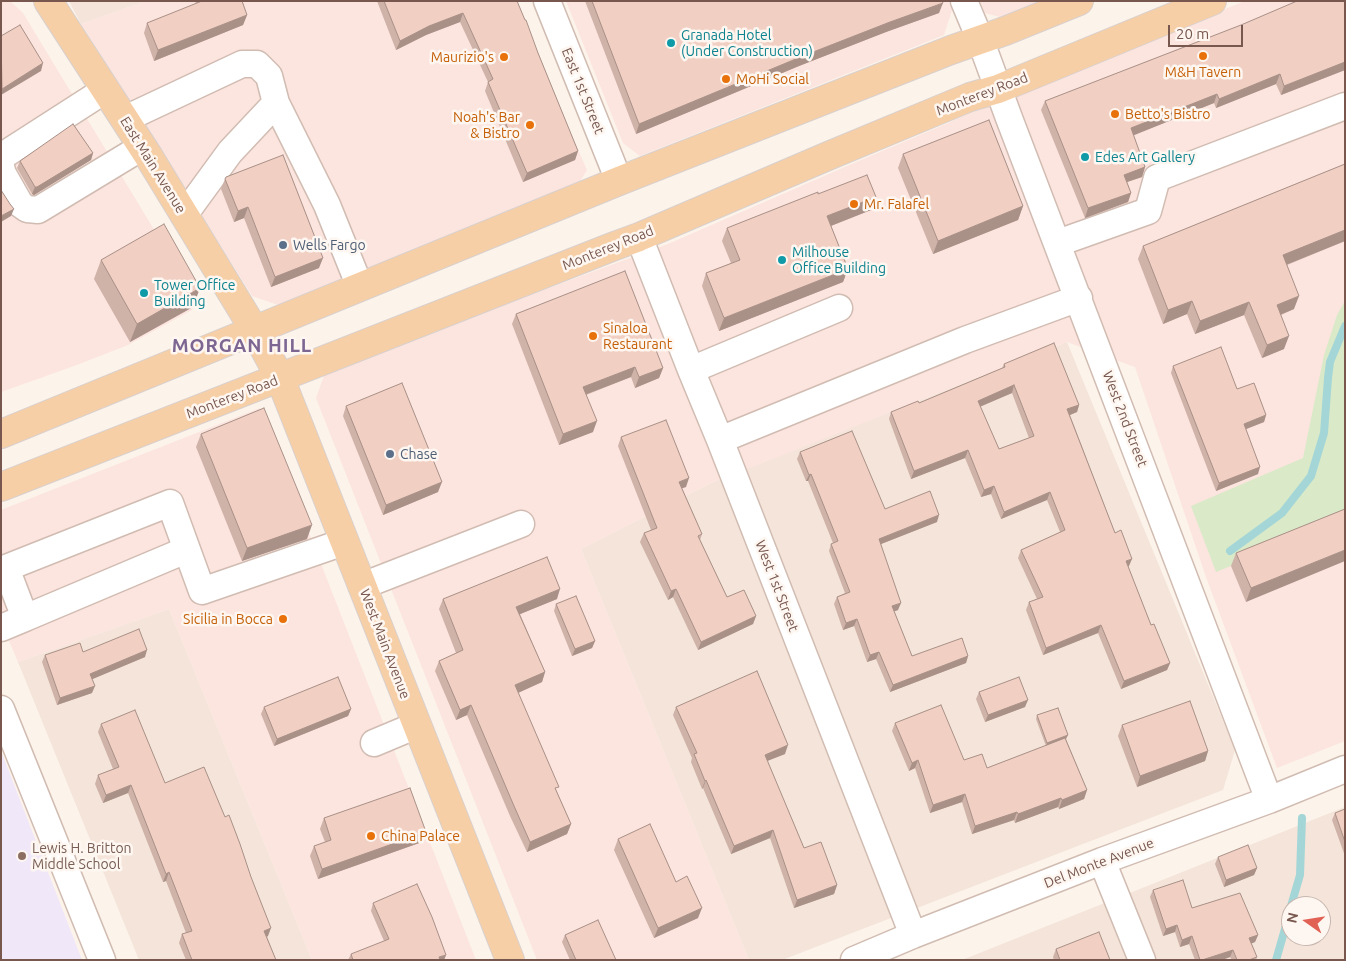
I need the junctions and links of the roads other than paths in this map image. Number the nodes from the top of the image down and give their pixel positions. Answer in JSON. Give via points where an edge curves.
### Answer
{"nodes":[{"id":1,"x":48,"y":1,"type":"edge"},
{"id":2,"x":547,"y":1,"type":"edge"},
{"id":3,"x":964,"y":1,"type":"edge"},
{"id":4,"x":1079,"y":1,"type":"edge"},
{"id":5,"x":1212,"y":1,"type":"edge"},
{"id":6,"x":980,"y":39,"type":"junction"},
{"id":7,"x":998,"y":89,"type":"junction"},
{"id":8,"x":105,"y":90,"type":"junction"},
{"id":9,"x":276,"y":103,"type":"junction"},
{"id":10,"x":1345,"y":106,"type":"edge"},
{"id":11,"x":124,"y":119,"type":"junction"},
{"id":12,"x":142,"y":147,"type":"junction"},
{"id":13,"x":1,"y":162,"type":"edge"},
{"id":14,"x":1,"y":167,"type":"edge"},
{"id":15,"x":619,"y":181,"type":"junction"},
{"id":16,"x":184,"y":215,"type":"junction"},
{"id":17,"x":639,"y":237,"type":"junction"},
{"id":18,"x":1058,"y":243,"type":"junction"},
{"id":19,"x":360,"y":288,"type":"junction"},
{"id":20,"x":1079,"y":298,"type":"junction"},
{"id":21,"x":839,"y":308,"type":"dead end"},
{"id":22,"x":254,"y":331,"type":"junction"},
{"id":23,"x":691,"y":370,"type":"junction"},
{"id":24,"x":280,"y":378,"type":"junction"},
{"id":25,"x":1,"y":434,"type":"edge"},
{"id":26,"x":720,"y":440,"type":"junction"},
{"id":27,"x":1,"y":487,"type":"edge"},
{"id":28,"x":521,"y":524,"type":"dead end"},
{"id":29,"x":344,"y":542,"type":"junction"},
{"id":30,"x":186,"y":550,"type":"junction"},
{"id":31,"x":4,"y":569,"type":"edge"},
{"id":32,"x":362,"y":586,"type":"junction"},
{"id":33,"x":25,"y":618,"type":"junction"},
{"id":34,"x":1,"y":628,"type":"edge"},
{"id":35,"x":1,"y":709,"type":"edge"},
{"id":36,"x":417,"y":725,"type":"junction"},
{"id":37,"x":374,"y":743,"type":"dead end"},
{"id":38,"x":1345,"y":770,"type":"edge"},
{"id":39,"x":1269,"y":800,"type":"junction"},
{"id":40,"x":1102,"y":861,"type":"junction"},
{"id":41,"x":913,"y":935,"type":"junction"},
{"id":42,"x":102,"y":960,"type":"edge"},
{"id":43,"x":510,"y":960,"type":"edge"},
{"id":44,"x":854,"y":960,"type":"edge"},
{"id":45,"x":1142,"y":960,"type":"edge"}],
"edges":[{"from":1,"to":8,"type":"main road","name":"East Main Avenue"},
{"from":2,"to":15,"type":"street","name":"East 1st Street"},
{"from":3,"to":6,"type":"street","name":"West 2nd Street"},
{"from":4,"to":6,"type":"main road"},
{"from":5,"to":7,"type":"main road","name":"Monterey Road"},
{"from":6,"to":7,"type":"street","name":"West 2nd Street"},
{"from":6,"to":15,"type":"main road"},
{"from":7,"to":17,"type":"main road","name":"Monterey Road","via":[[970,97]]},
{"from":7,"to":18,"type":"street","name":"West 2nd Street"},
{"from":8,"to":11,"type":"main road","name":"East Main Avenue"},
{"from":8,"to":13,"type":"street","via":[[4,156]]},
{"from":9,"to":11,"type":"street","via":[[269,76],[257,64],[242,64]]},
{"from":9,"to":16,"type":"street","via":[[230,152]]},
{"from":9,"to":19,"type":"street","via":[[328,205]]},
{"from":10,"to":18,"type":"street","via":[[1157,178],[1148,211]]},
{"from":11,"to":12,"type":"main road","name":"East Main Avenue"},
{"from":12,"to":14,"type":"street","via":[[38,210],[27,209],[20,204]]},
{"from":12,"to":16,"type":"main road","name":"East Main Avenue"},
{"from":15,"to":19,"type":"main road"},
{"from":16,"to":22,"type":"main road","name":"East Main Avenue"},
{"from":17,"to":23,"type":"street","name":"West 1st Street"},
{"from":17,"to":24,"type":"main road","name":"Monterey Road"},
{"from":18,"to":20,"type":"street","name":"West 2nd Street"},
{"from":19,"to":22,"type":"main road"},
{"from":20,"to":26,"type":"street","via":[[965,340]]},
{"from":20,"to":39,"type":"street","name":"West 2nd Street"},
{"from":21,"to":23,"type":"street"},
{"from":22,"to":24,"type":"main road","name":"West Main Avenue"},
{"from":22,"to":25,"type":"main road"},
{"from":23,"to":26,"type":"street","name":"West 1st Street"},
{"from":24,"to":27,"type":"main road","name":"Monterey Road"},
{"from":24,"to":29,"type":"main road","name":"West Main Avenue"},
{"from":26,"to":41,"type":"street","name":"West 1st Street"},
{"from":28,"to":32,"type":"street"},
{"from":29,"to":30,"type":"street","via":[[202,592]]},
{"from":29,"to":32,"type":"main road","name":"West Main Avenue"},
{"from":30,"to":31,"type":"street","via":[[170,503]]},
{"from":30,"to":33,"type":"street"},
{"from":31,"to":33,"type":"street"},
{"from":32,"to":36,"type":"main road","name":"West Main Avenue"},
{"from":33,"to":34,"type":"street"},
{"from":35,"to":42,"type":"street"},
{"from":36,"to":37,"type":"street"},
{"from":36,"to":43,"type":"main road","name":"West Main Avenue"},
{"from":38,"to":39,"type":"street","name":"Del Monte Avenue"},
{"from":39,"to":40,"type":"street","name":"Del Monte Avenue"},
{"from":40,"to":41,"type":"street","name":"Del Monte Avenue"},
{"from":40,"to":45,"type":"street"},
{"from":41,"to":44,"type":"street","name":"Del Monte Avenue"}]}
